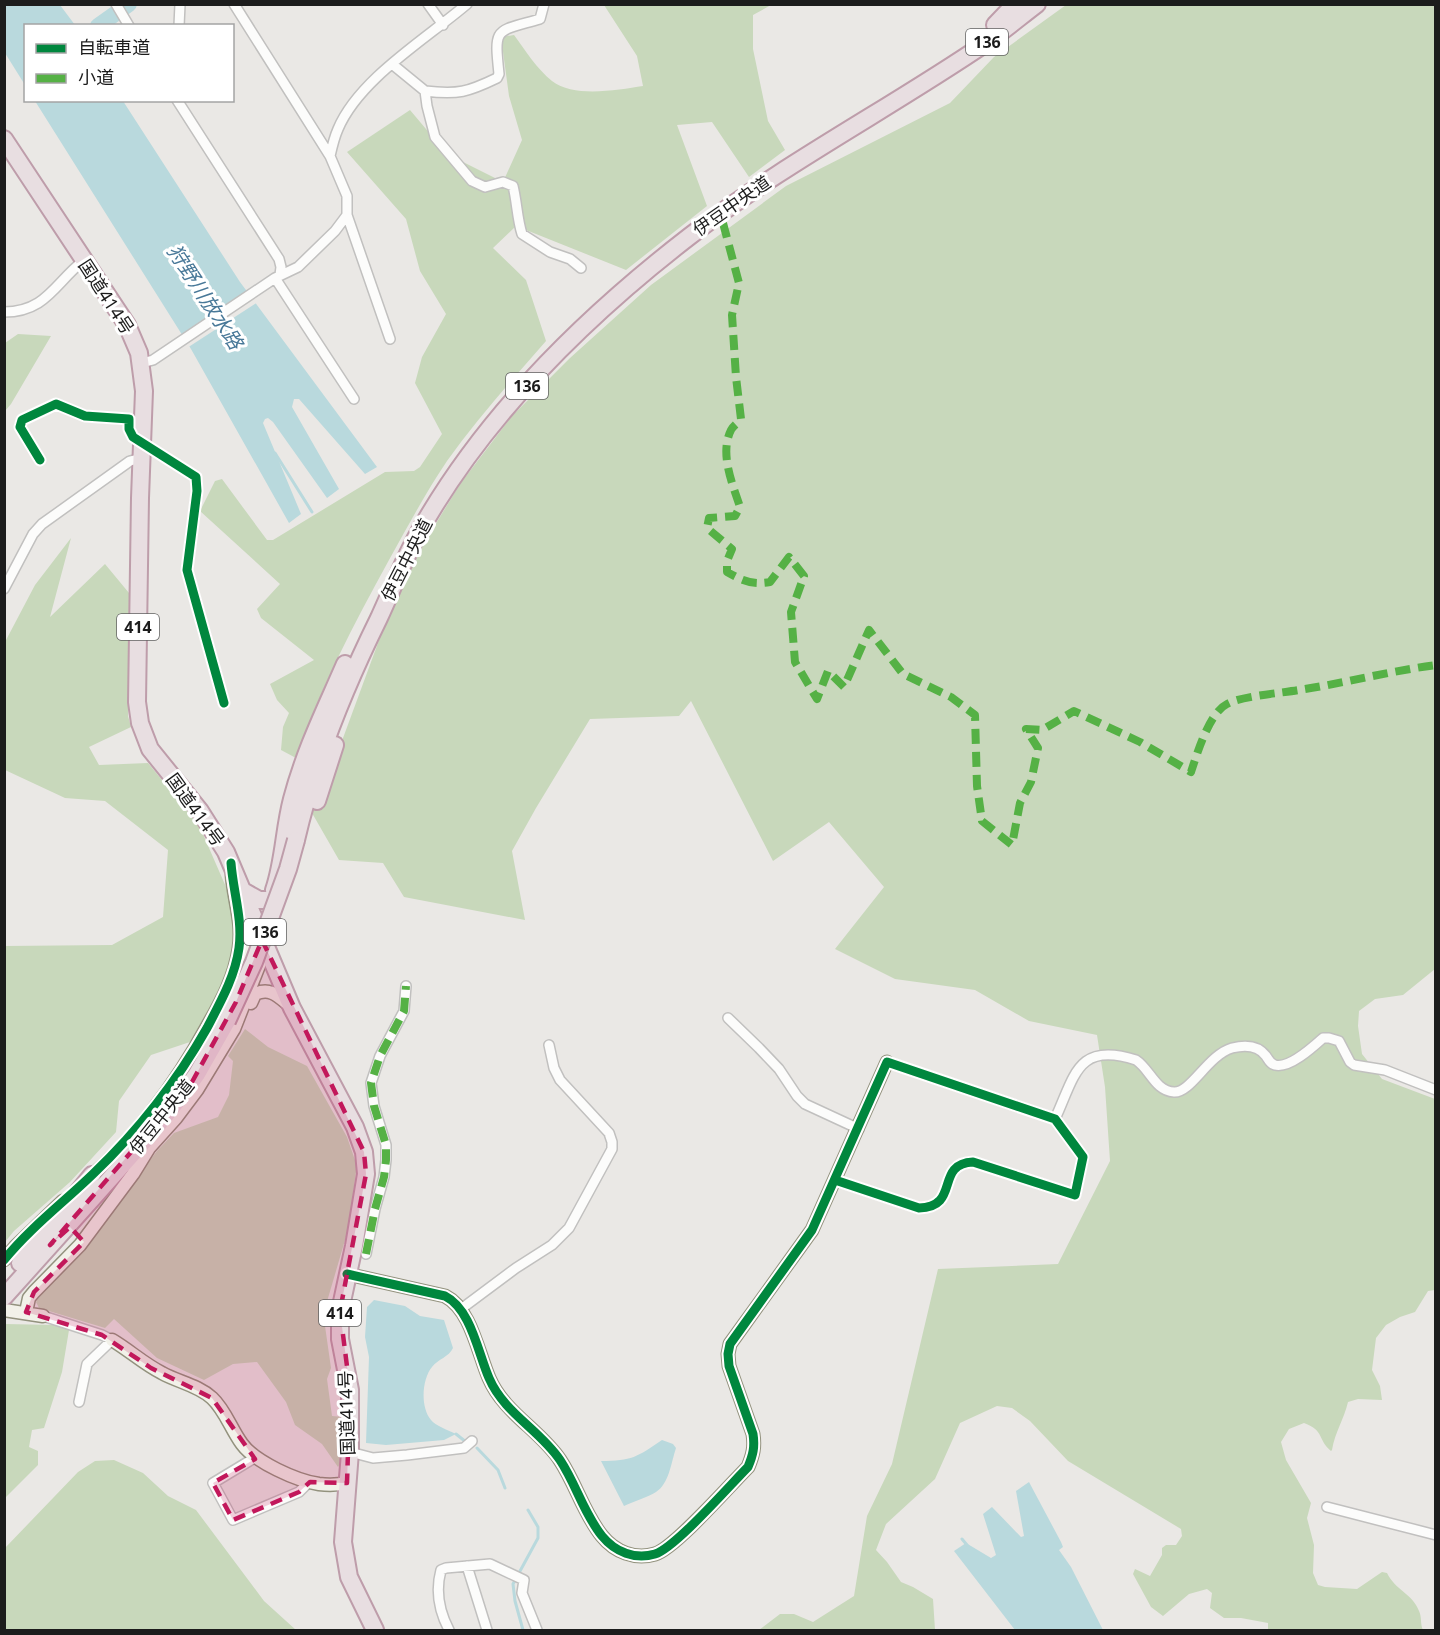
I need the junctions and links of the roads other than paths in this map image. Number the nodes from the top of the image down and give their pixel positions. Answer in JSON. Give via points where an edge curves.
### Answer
{"nodes":[{"id":1,"x":116,"y":4,"type":"edge"},
{"id":2,"x":180,"y":4,"type":"edge"},
{"id":3,"x":234,"y":4,"type":"edge"},
{"id":4,"x":428,"y":4,"type":"edge"},
{"id":5,"x":467,"y":4,"type":"edge"},
{"id":6,"x":544,"y":4,"type":"edge"},
{"id":7,"x":1015,"y":4,"type":"edge"},
{"id":8,"x":1028,"y":4,"type":"edge"},
{"id":9,"x":1037,"y":4,"type":"edge"},
{"id":10,"x":1042,"y":4,"type":"edge"},
{"id":11,"x":128,"y":24,"type":"edge"},
{"id":12,"x":179,"y":24,"type":"edge"},
{"id":13,"x":443,"y":25,"type":"junction"},
{"id":14,"x":990,"y":35,"type":"junction"},
{"id":15,"x":392,"y":64,"type":"junction"},
{"id":16,"x":425,"y":91,"type":"junction"},
{"id":17,"x":179,"y":102,"type":"edge"},
{"id":18,"x":4,"y":139,"type":"edge"},
{"id":19,"x":330,"y":156,"type":"junction"},
{"id":20,"x":347,"y":215,"type":"junction"},
{"id":21,"x":83,"y":261,"type":"junction"},
{"id":22,"x":581,"y":268,"type":"dead end"},
{"id":23,"x":275,"y":279,"type":"junction"},
{"id":24,"x":4,"y":312,"type":"edge"},
{"id":25,"x":390,"y":339,"type":"dead end"},
{"id":26,"x":142,"y":363,"type":"junction"},
{"id":27,"x":354,"y":399,"type":"dead end"},
{"id":28,"x":141,"y":450,"type":"junction"},
{"id":29,"x":40,"y":460,"type":"dead end"},
{"id":30,"x":4,"y":589,"type":"edge"},
{"id":31,"x":379,"y":609,"type":"junction"},
{"id":32,"x":224,"y":703,"type":"dead end"},
{"id":33,"x":231,"y":863,"type":"junction"},
{"id":34,"x":243,"y":891,"type":"junction"},
{"id":35,"x":270,"y":900,"type":"junction"},
{"id":36,"x":258,"y":930,"type":"junction"},
{"id":37,"x":265,"y":948,"type":"junction"},
{"id":38,"x":406,"y":986,"type":"dead end"},
{"id":39,"x":292,"y":1008,"type":"junction"},
{"id":40,"x":728,"y":1018,"type":"dead end"},
{"id":41,"x":225,"y":1020,"type":"junction"},
{"id":42,"x":549,"y":1045,"type":"dead end"},
{"id":43,"x":887,"y":1062,"type":"joint"},
{"id":44,"x":1436,"y":1090,"type":"edge"},
{"id":45,"x":1054,"y":1119,"type":"junction"},
{"id":46,"x":859,"y":1129,"type":"junction"},
{"id":47,"x":149,"y":1148,"type":"junction"},
{"id":48,"x":92,"y":1175,"type":"junction"},
{"id":49,"x":835,"y":1180,"type":"junction"},
{"id":50,"x":50,"y":1245,"type":"junction"},
{"id":51,"x":366,"y":1254,"type":"dead end"},
{"id":52,"x":4,"y":1260,"type":"edge"},
{"id":53,"x":347,"y":1274,"type":"junction"},
{"id":54,"x":4,"y":1290,"type":"edge"},
{"id":55,"x":4,"y":1297,"type":"edge"},
{"id":56,"x":4,"y":1310,"type":"edge"},
{"id":57,"x":461,"y":1310,"type":"junction"},
{"id":58,"x":26,"y":1312,"type":"junction"},
{"id":59,"x":43,"y":1316,"type":"joint"},
{"id":60,"x":111,"y":1340,"type":"junction"},
{"id":61,"x":79,"y":1402,"type":"dead end"},
{"id":62,"x":472,"y":1441,"type":"dead end"},
{"id":63,"x":350,"y":1452,"type":"junction"},
{"id":64,"x":256,"y":1457,"type":"junction"},
{"id":65,"x":309,"y":1482,"type":"junction"},
{"id":66,"x":347,"y":1483,"type":"junction"},
{"id":67,"x":1327,"y":1507,"type":"dead end"},
{"id":68,"x":1436,"y":1535,"type":"edge"},
{"id":69,"x":467,"y":1566,"type":"junction"},
{"id":70,"x":375,"y":1630,"type":"edge"},
{"id":71,"x":449,"y":1630,"type":"edge"},
{"id":72,"x":487,"y":1630,"type":"edge"},
{"id":73,"x":537,"y":1630,"type":"edge"}],
"edges":[{"from":1,"to":11,"type":"street"},
{"from":2,"to":12,"type":"street"},
{"from":3,"to":19,"type":"street"},
{"from":4,"to":13,"type":"street"},
{"from":5,"to":13,"type":"street"},
{"from":6,"to":16,"type":"street","via":[[540,19],[499,34],[497,78],[469,91]]},
{"from":7,"to":14,"type":"highway"},
{"from":8,"to":14,"type":"highway","name":"伊豆中央道","number":"136"},
{"from":9,"to":14,"type":"highway","name":"伊豆中央道","number":"136"},
{"from":10,"to":14,"type":"highway"},
{"from":13,"to":15,"type":"street"},
{"from":14,"to":31,"type":"highway","name":"伊豆中央道","number":"136","via":[[690,236],[590,319],[548,361],[471,453],[418,535]]},
{"from":15,"to":16,"type":"street"},
{"from":15,"to":19,"type":"street","via":[[346,113]]},
{"from":16,"to":22,"type":"street","via":[[435,137],[472,181],[485,187],[504,182],[513,186],[522,234]]},
{"from":17,"to":23,"type":"street","via":[[279,259],[281,267]]},
{"from":18,"to":21,"type":"highway","name":"国道414号","number":"414"},
{"from":19,"to":20,"type":"street","via":[[347,196]]},
{"from":20,"to":23,"type":"street","via":[[298,267]]},
{"from":20,"to":25,"type":"street"},
{"from":21,"to":24,"type":"street","via":[[51,295],[16,312]]},
{"from":21,"to":26,"type":"highway","name":"国道414号","number":"414","via":[[131,333]]},
{"from":23,"to":26,"type":"street","via":[[153,360]]},
{"from":23,"to":27,"type":"street"},
{"from":26,"to":28,"type":"highway","name":"国道414号","number":"414"},
{"from":28,"to":29,"type":"street","via":[[129,419],[85,416],[56,404],[22,420],[20,427]]},
{"from":28,"to":30,"type":"street","via":[[42,524]]},
{"from":28,"to":32,"type":"street","via":[[196,477],[187,570]]},
{"from":28,"to":33,"type":"highway","name":"国道414号","number":"414","via":[[140,723],[150,749],[200,811]]},
{"from":31,"to":35,"type":"highway","via":[[366,621],[309,745],[288,816]]},
{"from":31,"to":37,"type":"highway","via":[[306,843],[284,886]]},
{"from":31,"to":41,"type":"highway","name":"伊豆中央道","number":"136","bridge":true,"via":[[315,769],[288,869],[254,962]]},
{"from":33,"to":34,"type":"highway","name":"国道414号","number":"414"},
{"from":33,"to":41,"type":"street","via":[[240,932]]},
{"from":34,"to":35,"type":"highway","via":[[259,900]]},
{"from":34,"to":36,"type":"highway","name":"国道414号","number":"414"},
{"from":35,"to":36,"type":"highway"},
{"from":36,"to":37,"type":"highway","name":"国道414号","number":"414"},
{"from":36,"to":41,"type":"street","via":[[228,994]]},
{"from":37,"to":39,"type":"highway","name":"国道414号","number":"414"},
{"from":37,"to":41,"type":"street","via":[[255,981]]},
{"from":38,"to":51,"type":"street","via":[[404,1011],[380,1056],[371,1083],[386,1160]]},
{"from":39,"to":41,"type":"street","via":[[269,991],[255,994]]},
{"from":39,"to":53,"type":"highway","name":"国道414号","number":"414","via":[[355,1127],[364,1152],[366,1174]]},
{"from":40,"to":46,"type":"street","via":[[779,1069],[805,1104]]},
{"from":41,"to":47,"type":"street","via":[[197,1090]]},
{"from":41,"to":48,"type":"street","via":[[149,1115]]},
{"from":41,"to":50,"type":"highway","name":"伊豆中央道","number":"136","via":[[181,1096]]},
{"from":41,"to":54,"type":"highway","name":"伊豆中央道","number":"136","via":[[158,1119]]},
{"from":42,"to":57,"type":"street","via":[[560,1080],[609,1133],[612,1149],[560,1239]]},
{"from":43,"to":45,"type":"street"},
{"from":43,"to":46,"type":"street"},
{"from":44,"to":45,"type":"street","via":[[1385,1070],[1354,1065],[1339,1041],[1323,1038],[1292,1062],[1280,1066],[1272,1064],[1252,1046],[1231,1048],[1212,1059],[1186,1089],[1176,1092],[1158,1085],[1136,1060],[1094,1056],[1080,1066]]},
{"from":45,"to":49,"type":"street","via":[[1083,1157],[1075,1195],[973,1162],[954,1168],[944,1195],[927,1208]]},
{"from":46,"to":49,"type":"street"},
{"from":47,"to":50,"type":"highway"},
{"from":47,"to":58,"type":"street","via":[[80,1245],[29,1298]]},
{"from":48,"to":52,"type":"street"},
{"from":48,"to":54,"type":"highway","via":[[14,1271]]},
{"from":49,"to":57,"type":"street","via":[[812,1230],[730,1344],[729,1366],[755,1444],[748,1467],[678,1538],[656,1554],[626,1554],[610,1546],[600,1534],[554,1451],[503,1401],[490,1380]]},
{"from":50,"to":55,"type":"highway","name":"伊豆中央道","number":"136"},
{"from":53,"to":57,"type":"street","via":[[445,1296]]},
{"from":53,"to":63,"type":"highway","name":"国道414号","number":"414","via":[[339,1311],[350,1390]]},
{"from":56,"to":58,"type":"street"},
{"from":58,"to":59,"type":"street"},
{"from":59,"to":60,"type":"street"},
{"from":60,"to":61,"type":"street","via":[[87,1364]]},
{"from":60,"to":64,"type":"street","via":[[151,1368],[212,1398],[242,1445]]},
{"from":62,"to":63,"type":"street","via":[[464,1448],[407,1455],[373,1458]]},
{"from":63,"to":66,"type":"highway","name":"国道414号","number":"414"},
{"from":64,"to":65,"type":"street"},
{"from":64,"to":65,"type":"street","via":[[213,1483],[234,1520],[299,1492]]},
{"from":65,"to":66,"type":"street"},
{"from":66,"to":70,"type":"highway","name":"国道414号","number":"414","via":[[343,1542],[349,1577]]},
{"from":67,"to":68,"type":"street"},
{"from":69,"to":71,"type":"street","via":[[441,1570],[440,1613]]},
{"from":69,"to":72,"type":"street"},
{"from":69,"to":73,"type":"street","via":[[490,1564],[524,1580],[522,1593]]}]}
